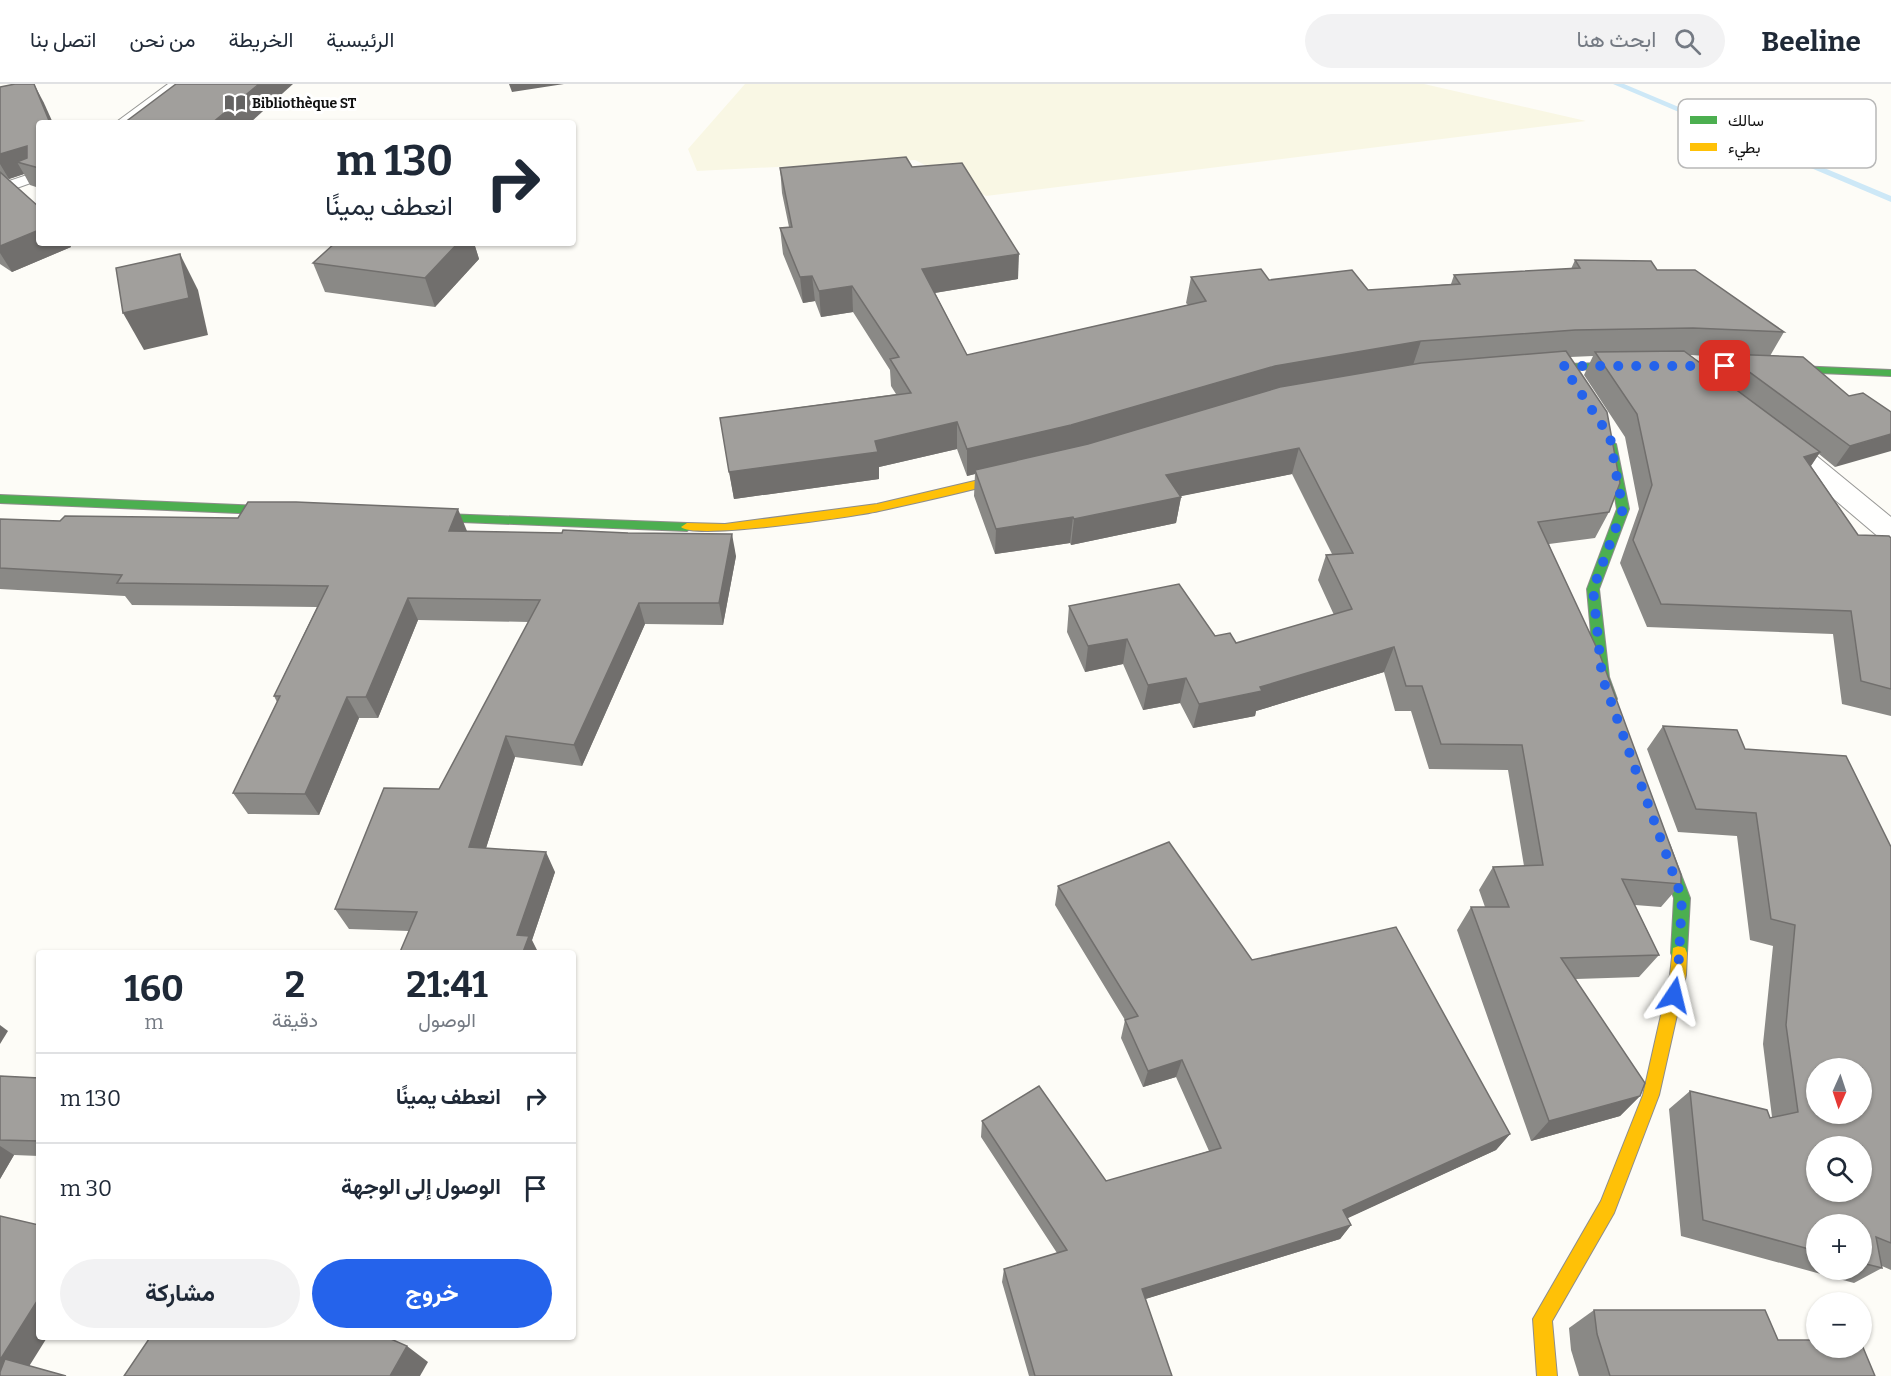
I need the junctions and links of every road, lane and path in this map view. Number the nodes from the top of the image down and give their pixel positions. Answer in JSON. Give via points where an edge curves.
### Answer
{"nodes":[{"id":1,"x":177,"y":84,"type":"edge"},
{"id":2,"x":126,"y":120,"type":"edge"},
{"id":3,"x":36,"y":176,"type":"edge"},
{"id":4,"x":0,"y":189,"type":"edge"},
{"id":5,"x":1679,"y":364,"type":"junction"},
{"id":6,"x":1563,"y":366,"type":"junction"},
{"id":7,"x":1516,"y":369,"type":"edge"},
{"id":8,"x":1891,"y":374,"type":"edge"},
{"id":9,"x":1575,"y":384,"type":"edge"},
{"id":10,"x":1716,"y":392,"type":"edge"},
{"id":11,"x":1753,"y":419,"type":"edge"},
{"id":12,"x":1604,"y":428,"type":"edge"},
{"id":13,"x":1029,"y":472,"type":"edge"},
{"id":14,"x":0,"y":499,"type":"edge"},
{"id":15,"x":304,"y":512,"type":"edge"},
{"id":16,"x":409,"y":517,"type":"edge"},
{"id":17,"x":1891,"y":532,"type":"edge"},
{"id":18,"x":1614,"y":710,"type":"edge"},
{"id":19,"x":1658,"y":832,"type":"edge"},
{"id":20,"x":1547,"y":1376,"type":"edge"}],
"edges":[{"from":1,"to":2,"type":"lane"},
{"from":3,"to":4,"type":"lane"},
{"from":5,"to":6,"type":"street"},
{"from":5,"to":8,"type":"street"},
{"from":5,"to":10,"type":"street"},
{"from":6,"to":7,"type":"street"},
{"from":6,"to":9,"type":"street"},
{"from":11,"to":17,"type":"street"},
{"from":12,"to":18,"type":"street","via":[[1610,437],[1623,509],[1593,589],[1602,677]]},
{"from":13,"to":16,"type":"street","via":[[877,508],[726,528]]},
{"from":14,"to":15,"type":"street"},
{"from":19,"to":20,"type":"street","via":[[1682,898],[1678,975],[1651,1095],[1608,1208],[1542,1319]]}]}
